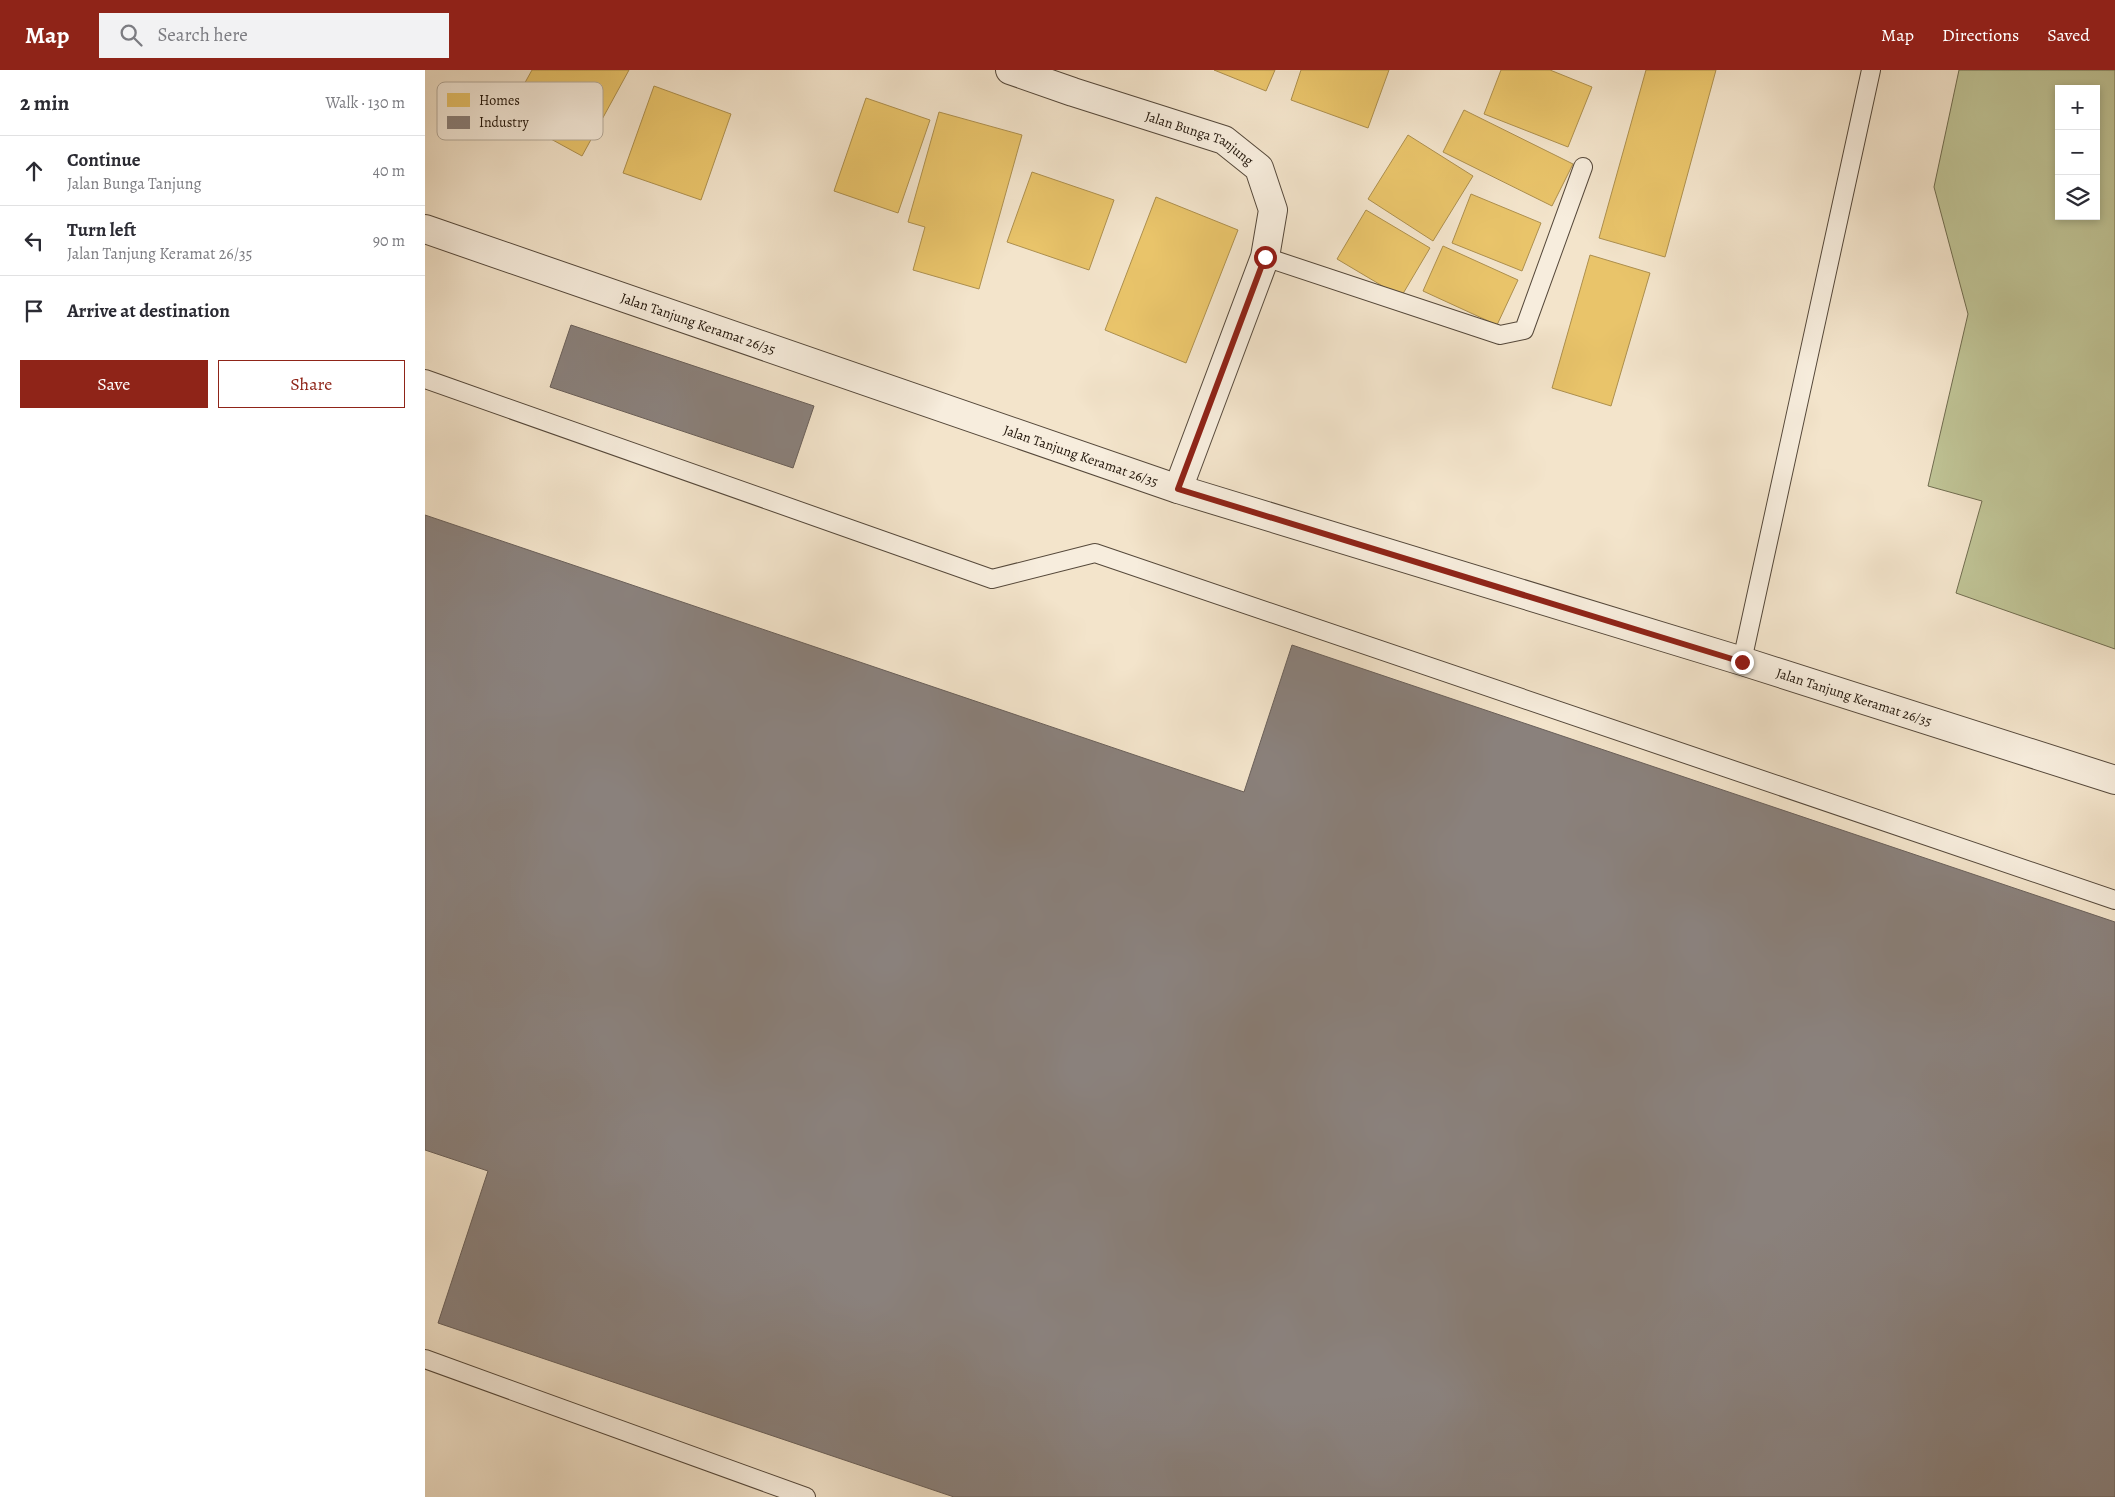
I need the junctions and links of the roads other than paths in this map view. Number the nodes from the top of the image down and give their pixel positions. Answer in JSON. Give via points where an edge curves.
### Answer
{"nodes":[{"id":1,"x":1010,"y":70,"type":"edge"},
{"id":2,"x":1871,"y":70,"type":"edge"},
{"id":3,"x":1076,"y":81,"type":"edge"},
{"id":4,"x":1583,"y":168,"type":"dead end"},
{"id":5,"x":425,"y":229,"type":"edge"},
{"id":6,"x":1265,"y":257,"type":"junction"},
{"id":7,"x":425,"y":379,"type":"edge"},
{"id":8,"x":1178,"y":489,"type":"junction"},
{"id":9,"x":1742,"y":662,"type":"junction"},
{"id":10,"x":2115,"y":780,"type":"edge"},
{"id":11,"x":2115,"y":900,"type":"edge"},
{"id":12,"x":425,"y":1359,"type":"edge"},
{"id":13,"x":806,"y":1497,"type":"edge"}],
"edges":[{"from":1,"to":3,"type":"street","name":"Jalan Bunga Tanjung"},
{"from":2,"to":9,"type":"lane"},
{"from":3,"to":6,"type":"street","name":"Jalan Bunga Tanjung","via":[[1224,140],[1259,168],[1273,210]]},
{"from":4,"to":6,"type":"lane","via":[[1524,330],[1500,336]]},
{"from":5,"to":8,"type":"street","name":"Jalan Tanjung Keramat 26/35"},
{"from":6,"to":8,"type":"street","name":"Jalan Bunga Tanjung"},
{"from":7,"to":11,"type":"lane","via":[[992,579],[1095,553]]},
{"from":8,"to":9,"type":"street","name":"Jalan Tanjung Keramat 26/35"},
{"from":9,"to":10,"type":"street","name":"Jalan Tanjung Keramat 26/35"},
{"from":12,"to":13,"type":"lane"}]}
